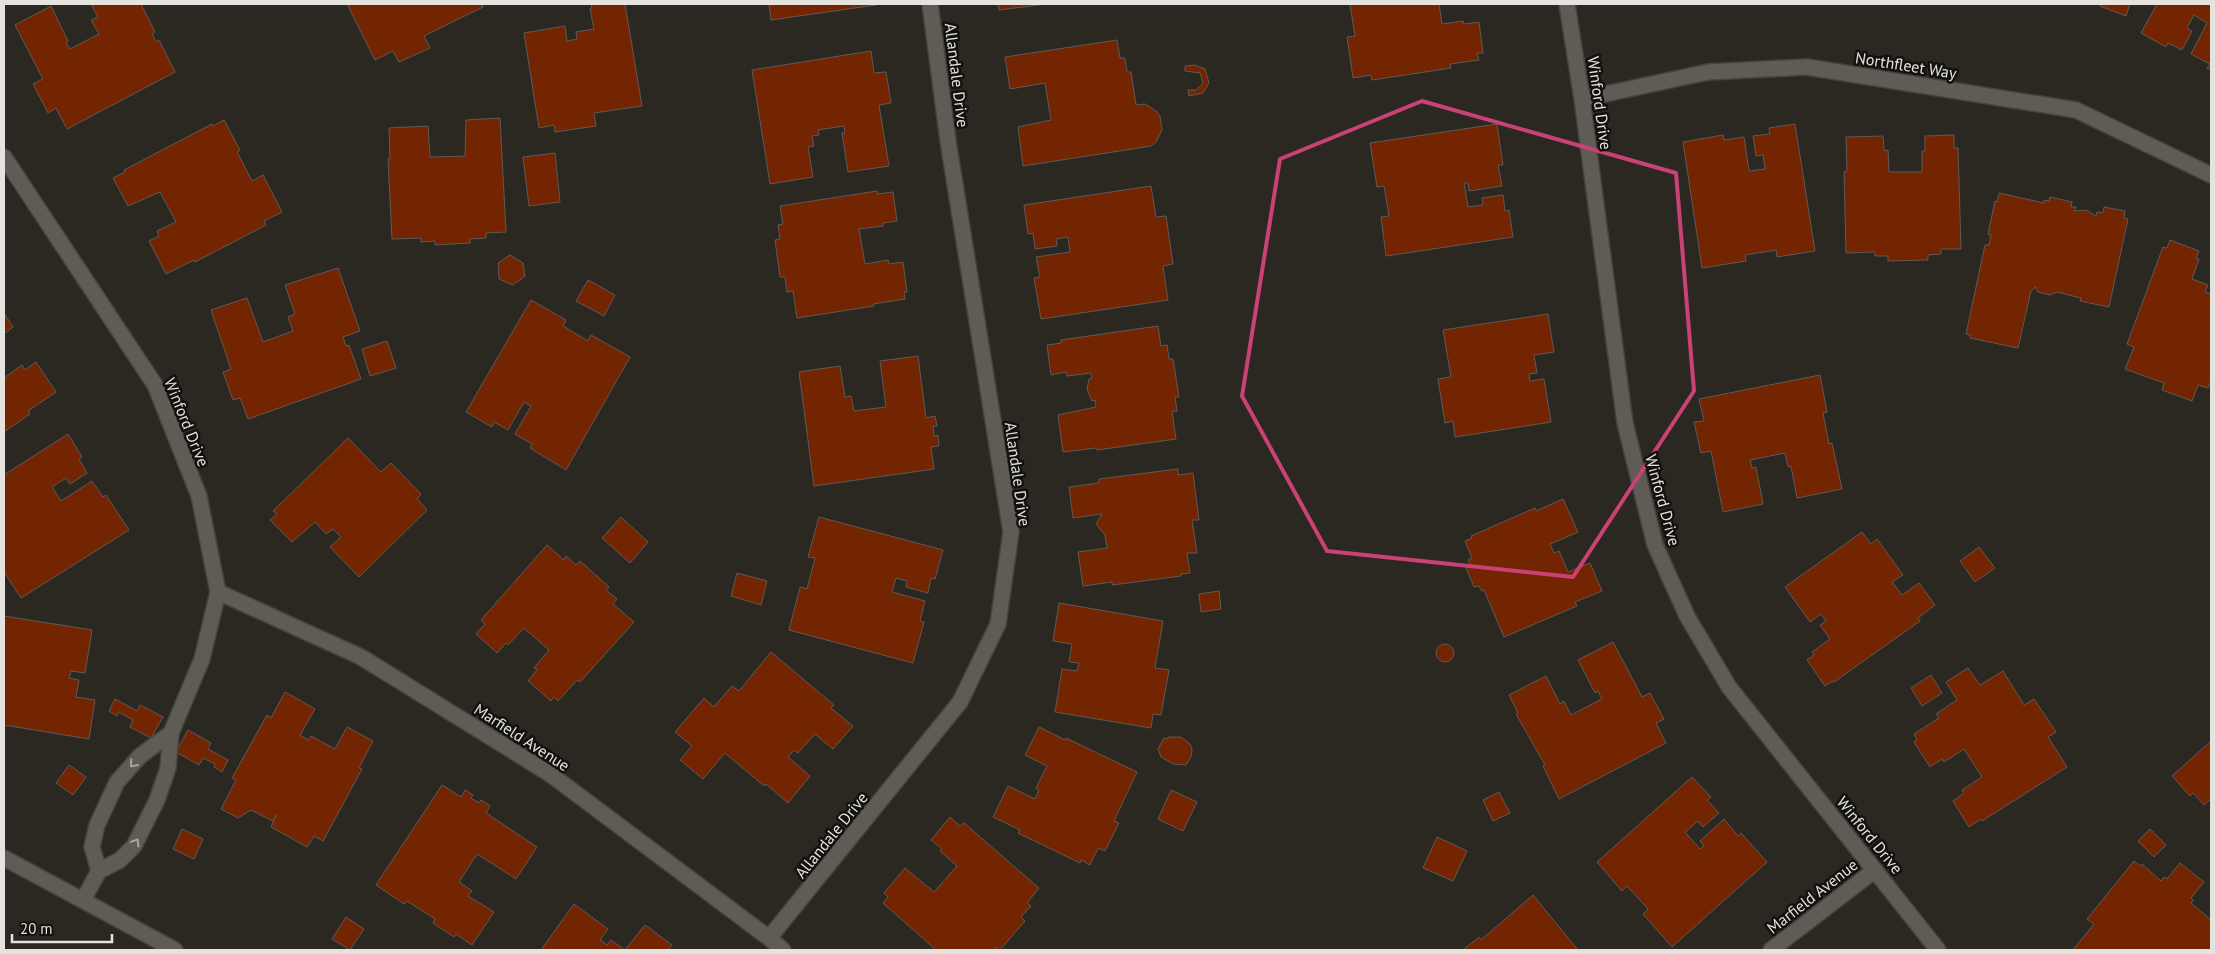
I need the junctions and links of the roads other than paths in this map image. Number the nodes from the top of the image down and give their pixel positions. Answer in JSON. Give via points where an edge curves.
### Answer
{"nodes":[{"id":1,"x":930,"y":4,"type":"edge"},
{"id":2,"x":1567,"y":4,"type":"edge"},
{"id":3,"x":1582,"y":99,"type":"junction"},
{"id":4,"x":4,"y":157,"type":"edge"},
{"id":5,"x":2211,"y":175,"type":"edge"},
{"id":6,"x":218,"y":592,"type":"junction"},
{"id":7,"x":171,"y":733,"type":"junction"},
{"id":8,"x":4,"y":858,"type":"edge"},
{"id":9,"x":1875,"y":870,"type":"junction"},
{"id":10,"x":98,"y":871,"type":"junction"},
{"id":11,"x":83,"y":900,"type":"junction"},
{"id":12,"x":770,"y":938,"type":"junction"},
{"id":13,"x":175,"y":950,"type":"edge"},
{"id":14,"x":783,"y":950,"type":"edge"},
{"id":15,"x":1771,"y":950,"type":"edge"},
{"id":16,"x":1938,"y":950,"type":"edge"}],
"edges":[{"from":1,"to":12,"type":"street","name":"Allandale Drive","via":[[948,141],[1010,532],[998,624],[960,702]]},
{"from":2,"to":3,"type":"street","name":"Winford Drive"},
{"from":3,"to":5,"type":"street","name":"Northfleet Way","via":[[1708,72],[1807,67],[2076,110]]},
{"from":3,"to":9,"type":"street","name":"Winford Drive","via":[[1625,423],[1655,545],[1687,616],[1729,687]]},
{"from":4,"to":6,"type":"street","name":"Winford Drive","via":[[155,385],[199,496]]},
{"from":6,"to":7,"type":"street","name":"Winford Drive","via":[[202,660]]},
{"from":6,"to":12,"type":"street","name":"Marfield Avenue","via":[[361,657],[542,769]]},
{"from":10,"to":7,"type":"street","name":"Winford Drive","one_way":true,"via":[[120,860],[134,846],[168,768]]},
{"from":7,"to":10,"type":"street","one_way":true,"via":[[140,756],[117,782],[97,825],[92,848]]},
{"from":8,"to":11,"type":"street"},
{"from":9,"to":15,"type":"street","name":"Marfield Avenue"},
{"from":9,"to":16,"type":"street","name":"Winford Drive"},
{"from":10,"to":11,"type":"street"},
{"from":11,"to":13,"type":"street"},
{"from":12,"to":14,"type":"street","name":"Marfield Avenue"}]}
